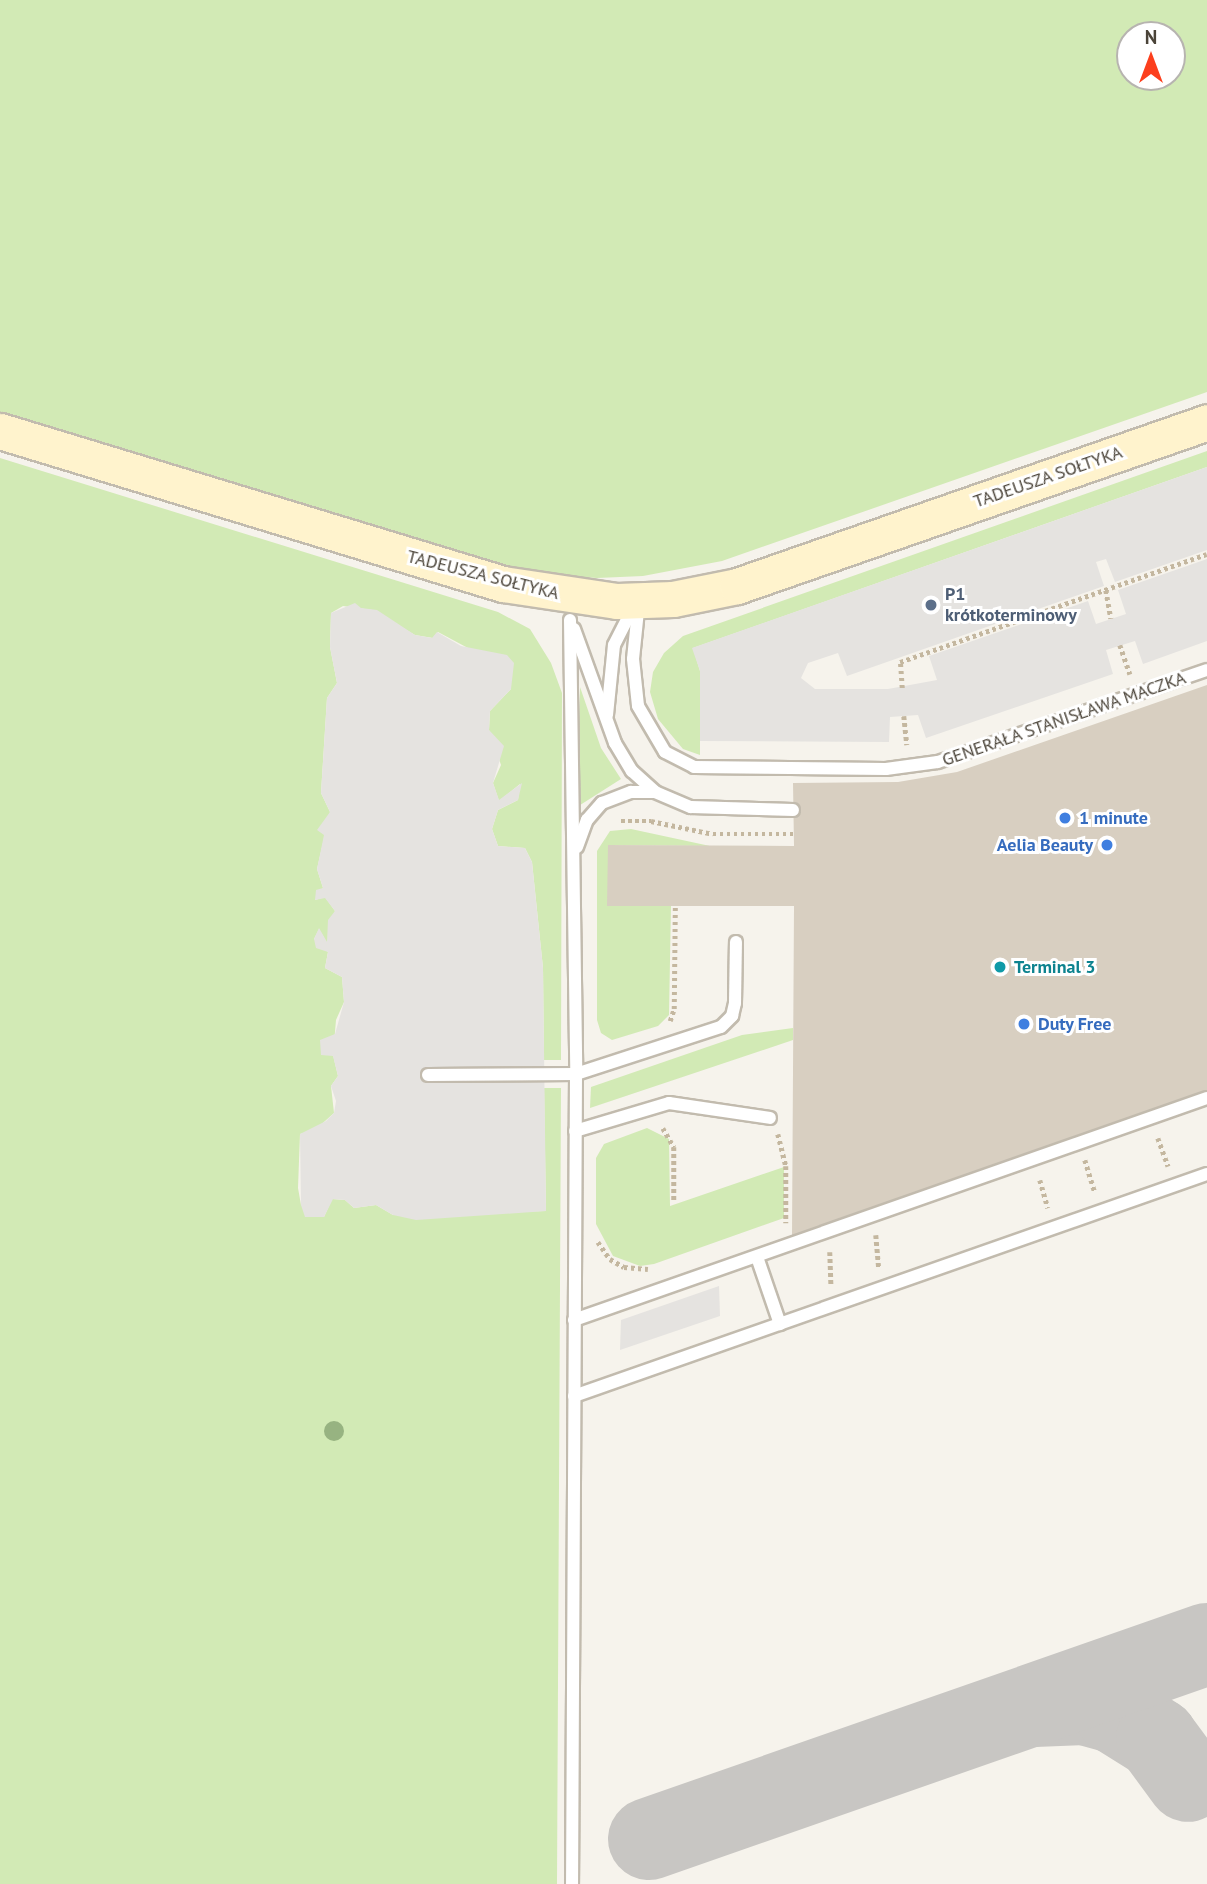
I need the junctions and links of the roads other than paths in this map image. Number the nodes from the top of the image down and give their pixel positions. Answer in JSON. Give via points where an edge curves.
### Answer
{"nodes":[{"id":1,"x":1207,"y":422,"type":"edge"},
{"id":2,"x":0,"y":431,"type":"edge"},
{"id":3,"x":639,"y":601,"type":"junction"},
{"id":4,"x":566,"y":608,"type":"junction"},
{"id":5,"x":1207,"y":670,"type":"edge"},
{"id":6,"x":609,"y":728,"type":"junction"},
{"id":7,"x":655,"y":792,"type":"junction"},
{"id":8,"x":793,"y":810,"type":"dead end"},
{"id":9,"x":575,"y":857,"type":"junction"},
{"id":10,"x":736,"y":942,"type":"dead end"},
{"id":11,"x":576,"y":1074,"type":"junction"},
{"id":12,"x":428,"y":1075,"type":"dead end"},
{"id":13,"x":1207,"y":1098,"type":"edge"},
{"id":14,"x":770,"y":1118,"type":"road end"},
{"id":15,"x":575,"y":1131,"type":"junction"},
{"id":16,"x":1207,"y":1174,"type":"edge"},
{"id":17,"x":757,"y":1257,"type":"junction"},
{"id":18,"x":574,"y":1320,"type":"junction"},
{"id":19,"x":780,"y":1324,"type":"junction"},
{"id":20,"x":574,"y":1396,"type":"junction"},
{"id":21,"x":572,"y":1884,"type":"edge"}],
"edges":[{"from":1,"to":3,"type":"street","name":"TADEUSZA SOŁTYKA","via":[[737,586]]},
{"from":2,"to":4,"type":"street","name":"TADEUSZA SOŁTYKA"},
{"from":3,"to":4,"type":"street","name":"TADEUSZA SOŁTYKA"},
{"from":3,"to":5,"type":"lane","name":"GENERAŁA STANISŁAWA MACZKA","via":[[633,659],[644,723],[654,740],[679,762],[711,769],[886,769],[938,762]]},
{"from":3,"to":6,"type":"lane","via":[[614,645],[607,692]]},
{"from":4,"to":6,"type":"lane"},
{"from":4,"to":9,"type":"lane","via":[[569,806]]},
{"from":6,"to":7,"type":"lane","via":[[623,758]]},
{"from":7,"to":8,"type":"lane","via":[[691,807]]},
{"from":7,"to":9,"type":"lane","via":[[631,792],[602,803],[580,834]]},
{"from":9,"to":11,"type":"lane"},
{"from":10,"to":11,"type":"lane","via":[[735,1003],[721,1027]]},
{"from":11,"to":12,"type":"lane"},
{"from":11,"to":15,"type":"lane"},
{"from":13,"to":17,"type":"lane"},
{"from":14,"to":15,"type":"lane","via":[[669,1103]]},
{"from":15,"to":18,"type":"lane"},
{"from":16,"to":19,"type":"lane"},
{"from":17,"to":18,"type":"lane"},
{"from":17,"to":19,"type":"lane"},
{"from":18,"to":20,"type":"lane"},
{"from":19,"to":20,"type":"lane"},
{"from":20,"to":21,"type":"lane"}]}
